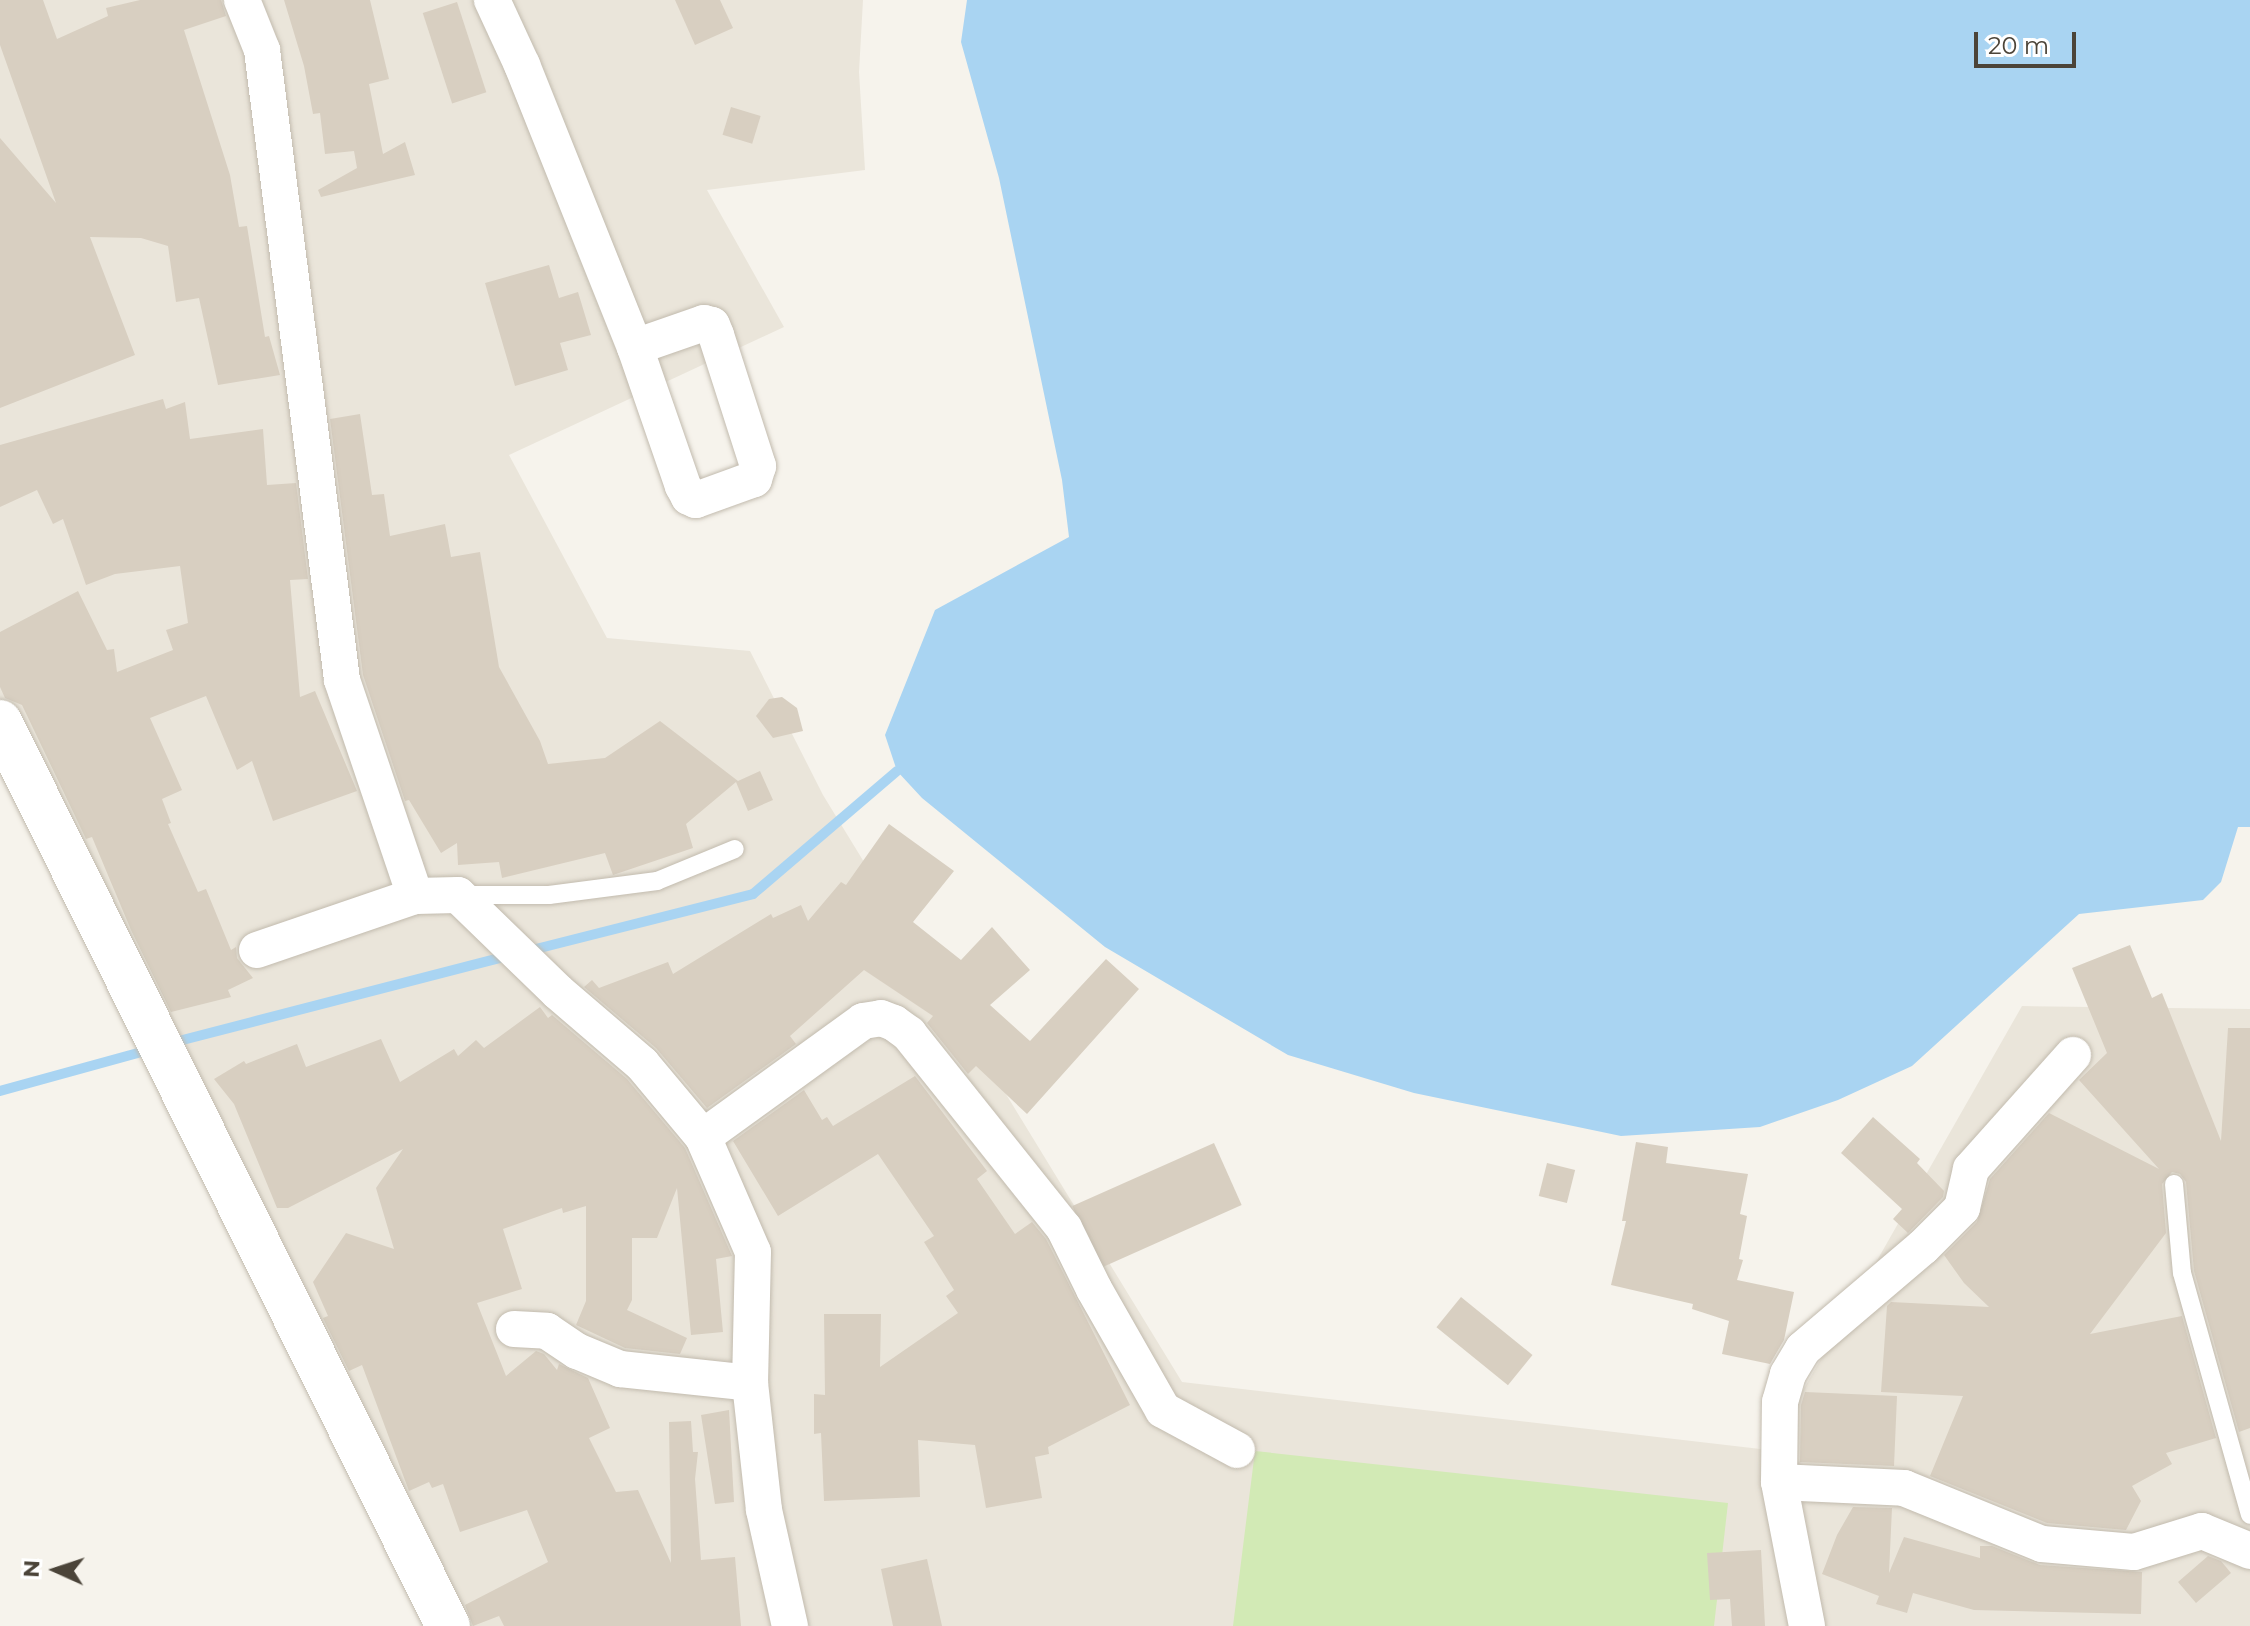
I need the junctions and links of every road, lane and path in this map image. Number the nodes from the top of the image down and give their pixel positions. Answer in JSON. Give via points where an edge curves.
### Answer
{"nodes":[{"id":1,"x":242,"y":0,"type":"edge"},
{"id":2,"x":492,"y":0,"type":"edge"},
{"id":3,"x":635,"y":347,"type":"junction"},
{"id":4,"x":0,"y":722,"type":"edge"},
{"id":5,"x":735,"y":849,"type":"dead end"},
{"id":6,"x":415,"y":896,"type":"junction"},
{"id":7,"x":470,"y":905,"type":"junction"},
{"id":8,"x":257,"y":950,"type":"dead end"},
{"id":9,"x":2073,"y":1055,"type":"dead end"},
{"id":10,"x":703,"y":1137,"type":"junction"},
{"id":11,"x":2174,"y":1184,"type":"dead end"},
{"id":12,"x":514,"y":1329,"type":"dead end"},
{"id":13,"x":750,"y":1383,"type":"junction"},
{"id":14,"x":1237,"y":1450,"type":"dead end"},
{"id":15,"x":1779,"y":1482,"type":"junction"},
{"id":16,"x":2250,"y":1515,"type":"edge"},
{"id":17,"x":2250,"y":1551,"type":"edge"},
{"id":18,"x":448,"y":1626,"type":"edge"},
{"id":19,"x":790,"y":1626,"type":"edge"},
{"id":20,"x":1807,"y":1626,"type":"edge"}],
"edges":[{"from":1,"to":6,"type":"street","via":[[262,50],[342,680]]},
{"from":2,"to":3,"type":"street"},
{"from":3,"to":3,"type":"street","via":[[704,323],[712,325],[758,466],[754,479],[696,500],[689,497]]},
{"from":4,"to":18,"type":"street"},
{"from":5,"to":7,"type":"lane","via":[[657,881]]},
{"from":6,"to":7,"type":"street"},
{"from":6,"to":8,"type":"street"},
{"from":7,"to":10,"type":"street","via":[[558,992],[642,1064]]},
{"from":9,"to":15,"type":"street","via":[[1971,1169],[1962,1208],[1803,1349],[1780,1402]]},
{"from":10,"to":13,"type":"street","via":[[753,1252]]},
{"from":10,"to":14,"type":"street","via":[[863,1021],[881,1018],[894,1023],[909,1034],[1064,1228],[1163,1410]]},
{"from":11,"to":16,"type":"lane","via":[[2182,1273]]},
{"from":12,"to":13,"type":"street","via":[[547,1331],[620,1369]]},
{"from":13,"to":19,"type":"street","via":[[764,1510]]},
{"from":15,"to":17,"type":"street","via":[[1904,1488],[2042,1544],[2134,1552],[2202,1531]]},
{"from":15,"to":20,"type":"street"}]}
